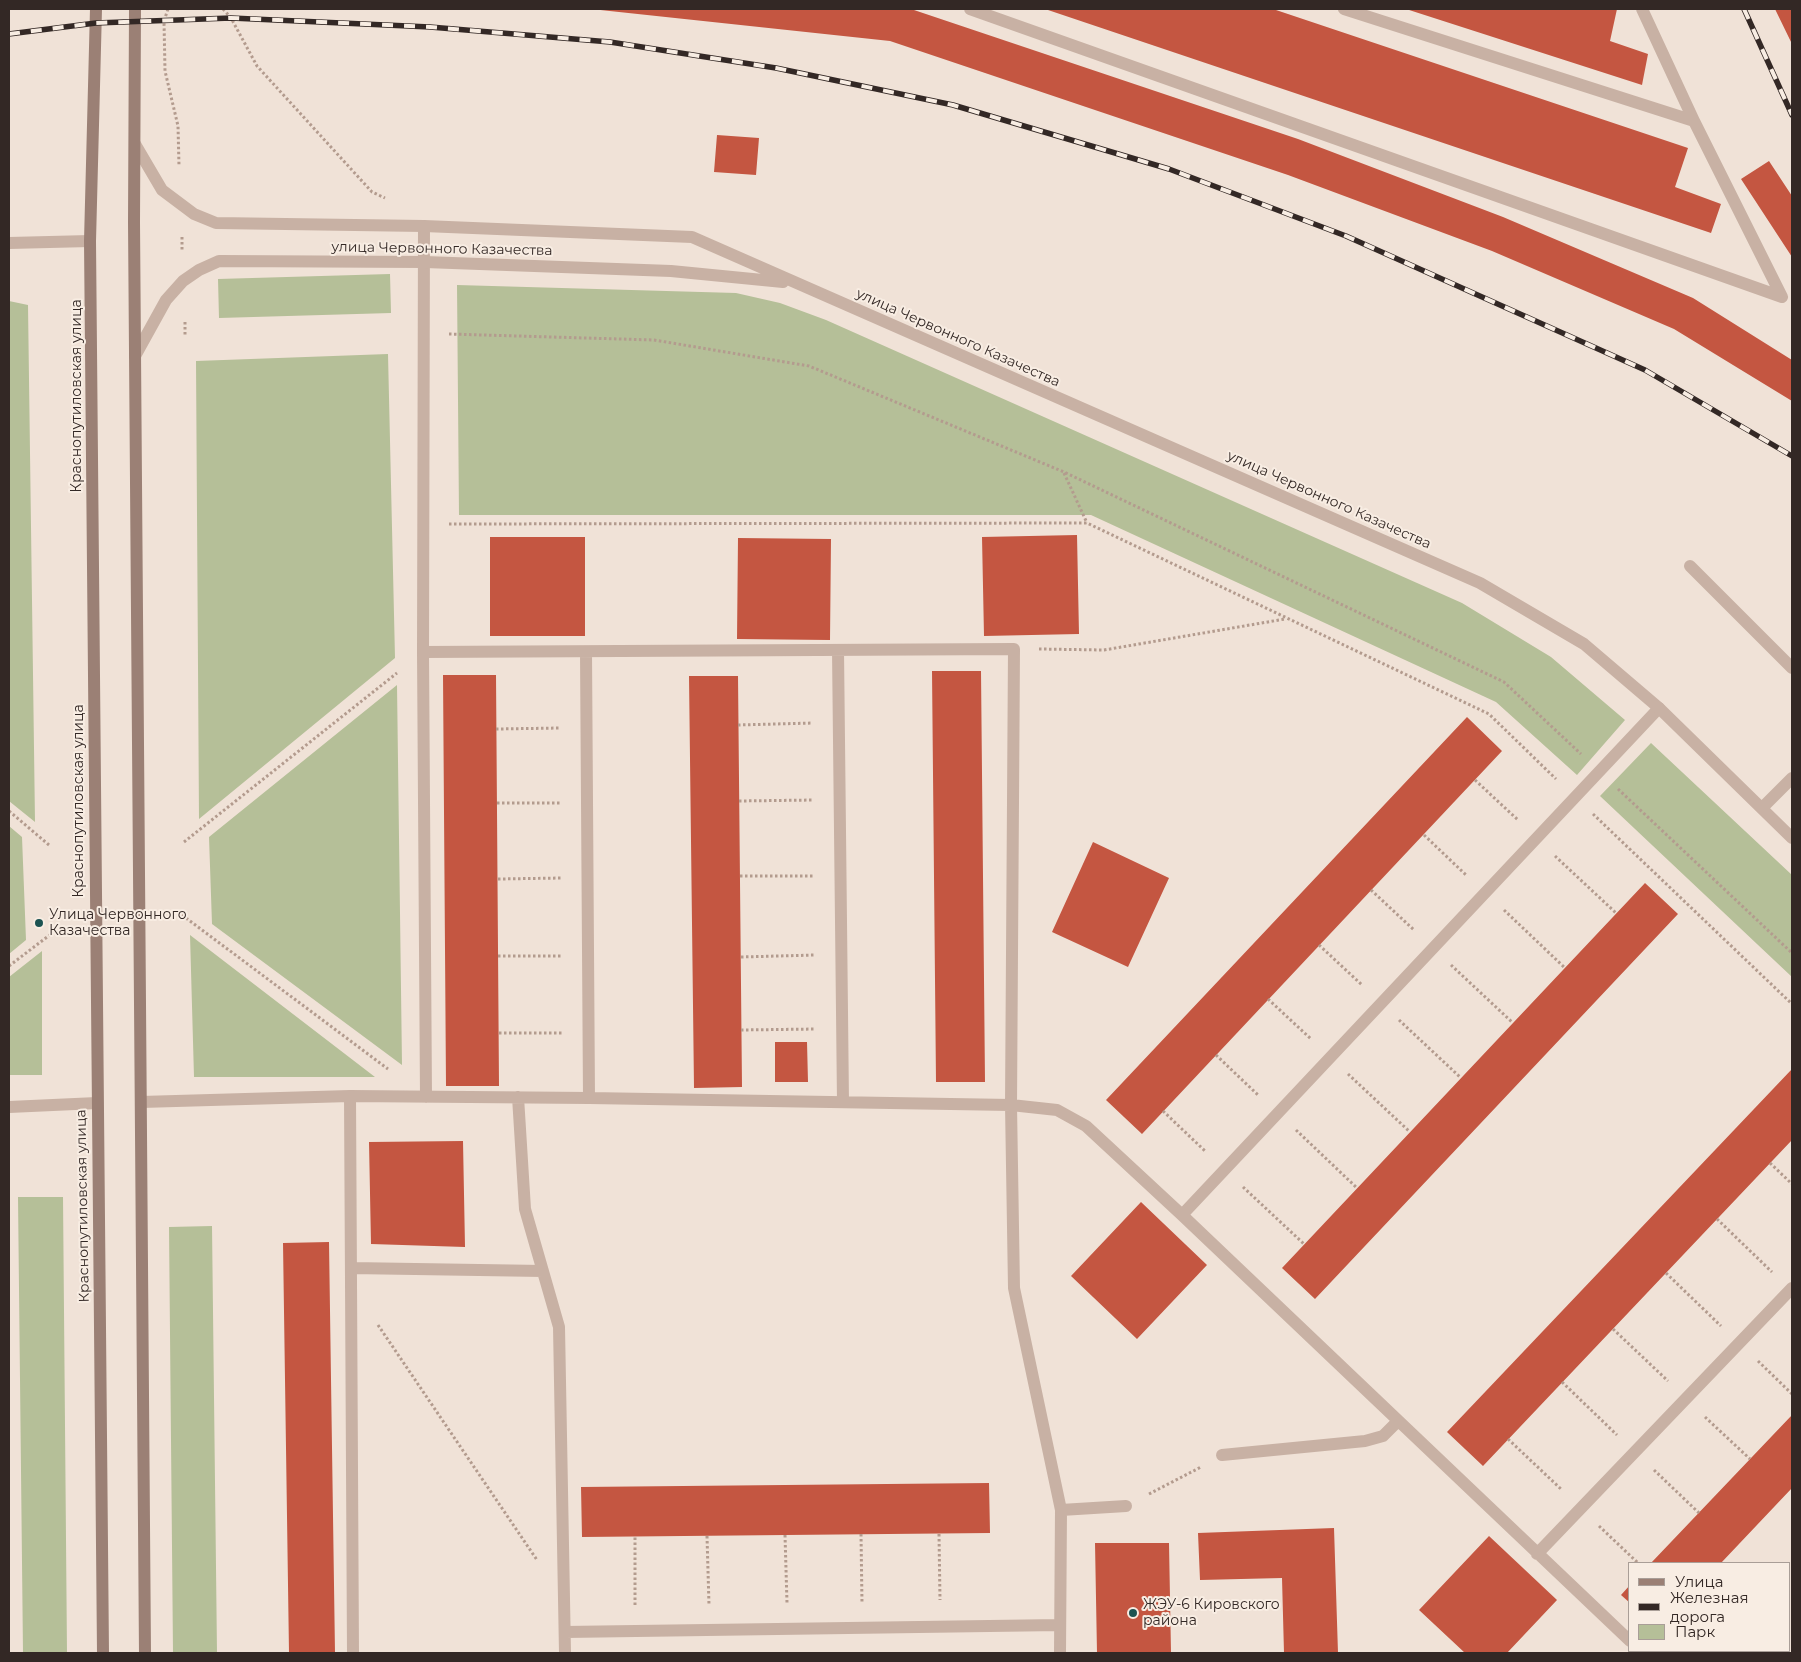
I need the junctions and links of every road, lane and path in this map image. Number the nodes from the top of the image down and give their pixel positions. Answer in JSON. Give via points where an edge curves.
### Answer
{"nodes":[{"id":1,"x":96,"y":9,"type":"edge"},
{"id":2,"x":135,"y":9,"type":"edge"},
{"id":3,"x":224,"y":9,"type":"edge"},
{"id":4,"x":970,"y":9,"type":"edge"},
{"id":5,"x":1344,"y":9,"type":"edge"},
{"id":6,"x":1642,"y":9,"type":"edge"},
{"id":7,"x":1694,"y":120,"type":"junction"},
{"id":8,"x":135,"y":144,"type":"junction"},
{"id":9,"x":424,"y":226,"type":"junction"},
{"id":10,"x":90,"y":241,"type":"junction"},
{"id":11,"x":9,"y":244,"type":"edge"},
{"id":12,"x":425,"y":262,"type":"junction"},
{"id":13,"x":794,"y":282,"type":"junction"},
{"id":14,"x":424,"y":327,"type":"junction"},
{"id":15,"x":135,"y":356,"type":"junction"},
{"id":16,"x":1064,"y":472,"type":"junction"},
{"id":17,"x":424,"y":524,"type":"junction"},
{"id":18,"x":1087,"y":524,"type":"junction"},
{"id":19,"x":1690,"y":566,"type":"dead end"},
{"id":20,"x":1286,"y":618,"type":"junction"},
{"id":21,"x":1014,"y":649,"type":"junction"},
{"id":22,"x":838,"y":650,"type":"junction"},
{"id":23,"x":423,"y":652,"type":"junction"},
{"id":24,"x":586,"y":652,"type":"junction"},
{"id":25,"x":1792,"y":668,"type":"edge"},
{"id":26,"x":1659,"y":708,"type":"junction"},
{"id":27,"x":838,"y":722,"type":"junction"},
{"id":28,"x":738,"y":725,"type":"dead end"},
{"id":29,"x":586,"y":728,"type":"junction"},
{"id":30,"x":496,"y":729,"type":"dead end"},
{"id":31,"x":1599,"y":772,"type":"junction"},
{"id":32,"x":1792,"y":778,"type":"edge"},
{"id":33,"x":1575,"y":797,"type":"junction"},
{"id":34,"x":840,"y":800,"type":"junction"},
{"id":35,"x":739,"y":801,"type":"dead end"},
{"id":36,"x":587,"y":803,"type":"junction"},
{"id":37,"x":497,"y":804,"type":"dead end"},
{"id":38,"x":1762,"y":808,"type":"junction"},
{"id":39,"x":9,"y":811,"type":"edge"},
{"id":40,"x":1792,"y":838,"type":"edge"},
{"id":41,"x":184,"y":842,"type":"dead end"},
{"id":42,"x":49,"y":845,"type":"dead end"},
{"id":43,"x":740,"y":876,"type":"dead end"},
{"id":44,"x":840,"y":876,"type":"junction"},
{"id":45,"x":588,"y":878,"type":"junction"},
{"id":46,"x":498,"y":879,"type":"dead end"},
{"id":47,"x":178,"y":912,"type":"dead end"},
{"id":48,"x":51,"y":934,"type":"dead end"},
{"id":49,"x":1792,"y":953,"type":"edge"},
{"id":50,"x":841,"y":954,"type":"junction"},
{"id":51,"x":498,"y":956,"type":"dead end"},
{"id":52,"x":588,"y":956,"type":"junction"},
{"id":53,"x":740,"y":957,"type":"dead end"},
{"id":54,"x":9,"y":966,"type":"edge"},
{"id":55,"x":1792,"y":1004,"type":"edge"},
{"id":56,"x":842,"y":1029,"type":"junction"},
{"id":57,"x":741,"y":1030,"type":"dead end"},
{"id":58,"x":499,"y":1033,"type":"dead end"},
{"id":59,"x":589,"y":1033,"type":"junction"},
{"id":60,"x":350,"y":1096,"type":"junction"},
{"id":61,"x":426,"y":1097,"type":"junction"},
{"id":62,"x":518,"y":1097,"type":"junction"},
{"id":63,"x":590,"y":1098,"type":"junction"},
{"id":64,"x":141,"y":1102,"type":"junction"},
{"id":65,"x":843,"y":1102,"type":"junction"},
{"id":66,"x":97,"y":1103,"type":"junction"},
{"id":67,"x":1011,"y":1105,"type":"junction"},
{"id":68,"x":9,"y":1107,"type":"edge"},
{"id":69,"x":1770,"y":1163,"type":"dead end"},
{"id":70,"x":1792,"y":1184,"type":"edge"},
{"id":71,"x":1182,"y":1214,"type":"junction"},
{"id":72,"x":1717,"y":1219,"type":"dead end"},
{"id":73,"x":350,"y":1268,"type":"junction"},
{"id":74,"x":543,"y":1271,"type":"junction"},
{"id":75,"x":350,"y":1285,"type":"junction"},
{"id":76,"x":1791,"y":1289,"type":"edge"},
{"id":77,"x":1398,"y":1421,"type":"junction"},
{"id":78,"x":1222,"y":1455,"type":"joint"},
{"id":79,"x":1126,"y":1506,"type":"joint"},
{"id":80,"x":1061,"y":1510,"type":"junction"},
{"id":81,"x":861,"y":1534,"type":"dead end"},
{"id":82,"x":938,"y":1534,"type":"dead end"},
{"id":83,"x":785,"y":1535,"type":"dead end"},
{"id":84,"x":707,"y":1536,"type":"dead end"},
{"id":85,"x":635,"y":1537,"type":"dead end"},
{"id":86,"x":1537,"y":1554,"type":"junction"},
{"id":87,"x":564,"y":1601,"type":"junction"},
{"id":88,"x":1060,"y":1625,"type":"junction"},
{"id":89,"x":941,"y":1626,"type":"junction"},
{"id":90,"x":863,"y":1628,"type":"junction"},
{"id":91,"x":787,"y":1629,"type":"junction"},
{"id":92,"x":710,"y":1630,"type":"junction"},
{"id":93,"x":565,"y":1632,"type":"junction"},
{"id":94,"x":634,"y":1632,"type":"junction"},
{"id":95,"x":1628,"y":1639,"type":"edge"},
{"id":96,"x":103,"y":1653,"type":"edge"},
{"id":97,"x":146,"y":1653,"type":"edge"},
{"id":98,"x":353,"y":1653,"type":"edge"},
{"id":99,"x":565,"y":1653,"type":"edge"},
{"id":100,"x":1060,"y":1653,"type":"edge"}],
"edges":[{"from":1,"to":10,"type":"main road","name":"Краснопутиловская улица"},
{"from":2,"to":8,"type":"main road"},
{"from":3,"to":9,"type":"path","via":[[257,66],[316,134],[372,192],[408,209]]},
{"from":4,"to":7,"type":"street","via":[[1782,297]]},
{"from":5,"to":7,"type":"street"},
{"from":6,"to":7,"type":"street"},
{"from":8,"to":9,"type":"street","name":"улица Червонного Казачества","via":[[162,190],[187,210],[216,223]]},
{"from":8,"to":15,"type":"main road"},
{"from":9,"to":12,"type":"street"},
{"from":9,"to":13,"type":"street","name":"улица Червонного Казачества","via":[[692,237]]},
{"from":10,"to":11,"type":"street"},
{"from":10,"to":66,"type":"main road","name":"Краснопутиловская улица"},
{"from":12,"to":13,"type":"street","name":"улица Червонного Казачества","via":[[672,271]]},
{"from":12,"to":14,"type":"street"},
{"from":12,"to":15,"type":"street","name":"улица Червонного Казачества","via":[[219,261],[199,270],[166,300]]},
{"from":13,"to":26,"type":"street","name":"улица Червонного Казачества","via":[[1480,583],[1584,644]]},
{"from":14,"to":16,"type":"path","via":[[440,333],[464,335],[654,340],[809,366]]},
{"from":14,"to":17,"type":"street"},
{"from":15,"to":64,"type":"main road"},
{"from":16,"to":18,"type":"path"},
{"from":16,"to":31,"type":"path","via":[[1504,682]]},
{"from":17,"to":18,"type":"path"},
{"from":17,"to":23,"type":"street"},
{"from":18,"to":20,"type":"path"},
{"from":19,"to":25,"type":"street"},
{"from":20,"to":21,"type":"path","via":[[1104,650]]},
{"from":20,"to":33,"type":"path","via":[[1489,714]]},
{"from":21,"to":22,"type":"street"},
{"from":21,"to":67,"type":"street"},
{"from":22,"to":24,"type":"street"},
{"from":22,"to":27,"type":"street"},
{"from":23,"to":24,"type":"street"},
{"from":23,"to":41,"type":"path"},
{"from":23,"to":61,"type":"street"},
{"from":24,"to":29,"type":"street"},
{"from":26,"to":31,"type":"street"},
{"from":26,"to":38,"type":"street","name":"улица Червонного Казачества"},
{"from":27,"to":28,"type":"path"},
{"from":27,"to":34,"type":"street"},
{"from":29,"to":30,"type":"path"},
{"from":29,"to":36,"type":"street"},
{"from":31,"to":33,"type":"street"},
{"from":31,"to":49,"type":"path"},
{"from":32,"to":38,"type":"street"},
{"from":33,"to":55,"type":"path"},
{"from":33,"to":71,"type":"street"},
{"from":34,"to":35,"type":"path"},
{"from":34,"to":44,"type":"street"},
{"from":36,"to":37,"type":"path"},
{"from":36,"to":45,"type":"street"},
{"from":38,"to":40,"type":"street","name":"улица Червонного Казачества"},
{"from":39,"to":42,"type":"path"},
{"from":43,"to":44,"type":"path"},
{"from":44,"to":50,"type":"street"},
{"from":45,"to":46,"type":"path"},
{"from":45,"to":52,"type":"street"},
{"from":47,"to":61,"type":"path"},
{"from":48,"to":54,"type":"path"},
{"from":50,"to":53,"type":"path"},
{"from":50,"to":56,"type":"street"},
{"from":51,"to":52,"type":"path"},
{"from":52,"to":59,"type":"street"},
{"from":56,"to":57,"type":"path"},
{"from":56,"to":65,"type":"street"},
{"from":58,"to":59,"type":"path"},
{"from":59,"to":63,"type":"street"},
{"from":60,"to":61,"type":"street"},
{"from":60,"to":64,"type":"street"},
{"from":60,"to":73,"type":"street"},
{"from":61,"to":62,"type":"street"},
{"from":62,"to":63,"type":"street"},
{"from":62,"to":74,"type":"street","via":[[525,1209]]},
{"from":63,"to":65,"type":"street"},
{"from":64,"to":97,"type":"main road"},
{"from":65,"to":67,"type":"street"},
{"from":66,"to":68,"type":"street"},
{"from":66,"to":96,"type":"main road","name":"Краснопутиловская улица"},
{"from":67,"to":71,"type":"street","via":[[1057,1110],[1086,1126]]},
{"from":67,"to":80,"type":"street","via":[[1014,1288]]},
{"from":69,"to":70,"type":"path"},
{"from":71,"to":77,"type":"street"},
{"from":72,"to":76,"type":"path"},
{"from":73,"to":74,"type":"street"},
{"from":73,"to":75,"type":"street"},
{"from":74,"to":87,"type":"street","via":[[559,1327]]},
{"from":75,"to":87,"type":"path"},
{"from":75,"to":98,"type":"street"},
{"from":76,"to":86,"type":"street"},
{"from":77,"to":78,"type":"street","via":[[1383,1436],[1365,1441]]},
{"from":77,"to":86,"type":"street"},
{"from":78,"to":79,"type":"path"},
{"from":79,"to":80,"type":"street"},
{"from":80,"to":88,"type":"street"},
{"from":81,"to":90,"type":"path"},
{"from":82,"to":89,"type":"path"},
{"from":83,"to":91,"type":"path"},
{"from":84,"to":92,"type":"path"},
{"from":85,"to":94,"type":"path"},
{"from":86,"to":95,"type":"street"},
{"from":87,"to":93,"type":"street"},
{"from":88,"to":89,"type":"street"},
{"from":88,"to":100,"type":"street"},
{"from":89,"to":90,"type":"street"},
{"from":90,"to":91,"type":"street"},
{"from":91,"to":92,"type":"street"},
{"from":92,"to":94,"type":"street"},
{"from":93,"to":94,"type":"street"},
{"from":93,"to":99,"type":"street"}]}
